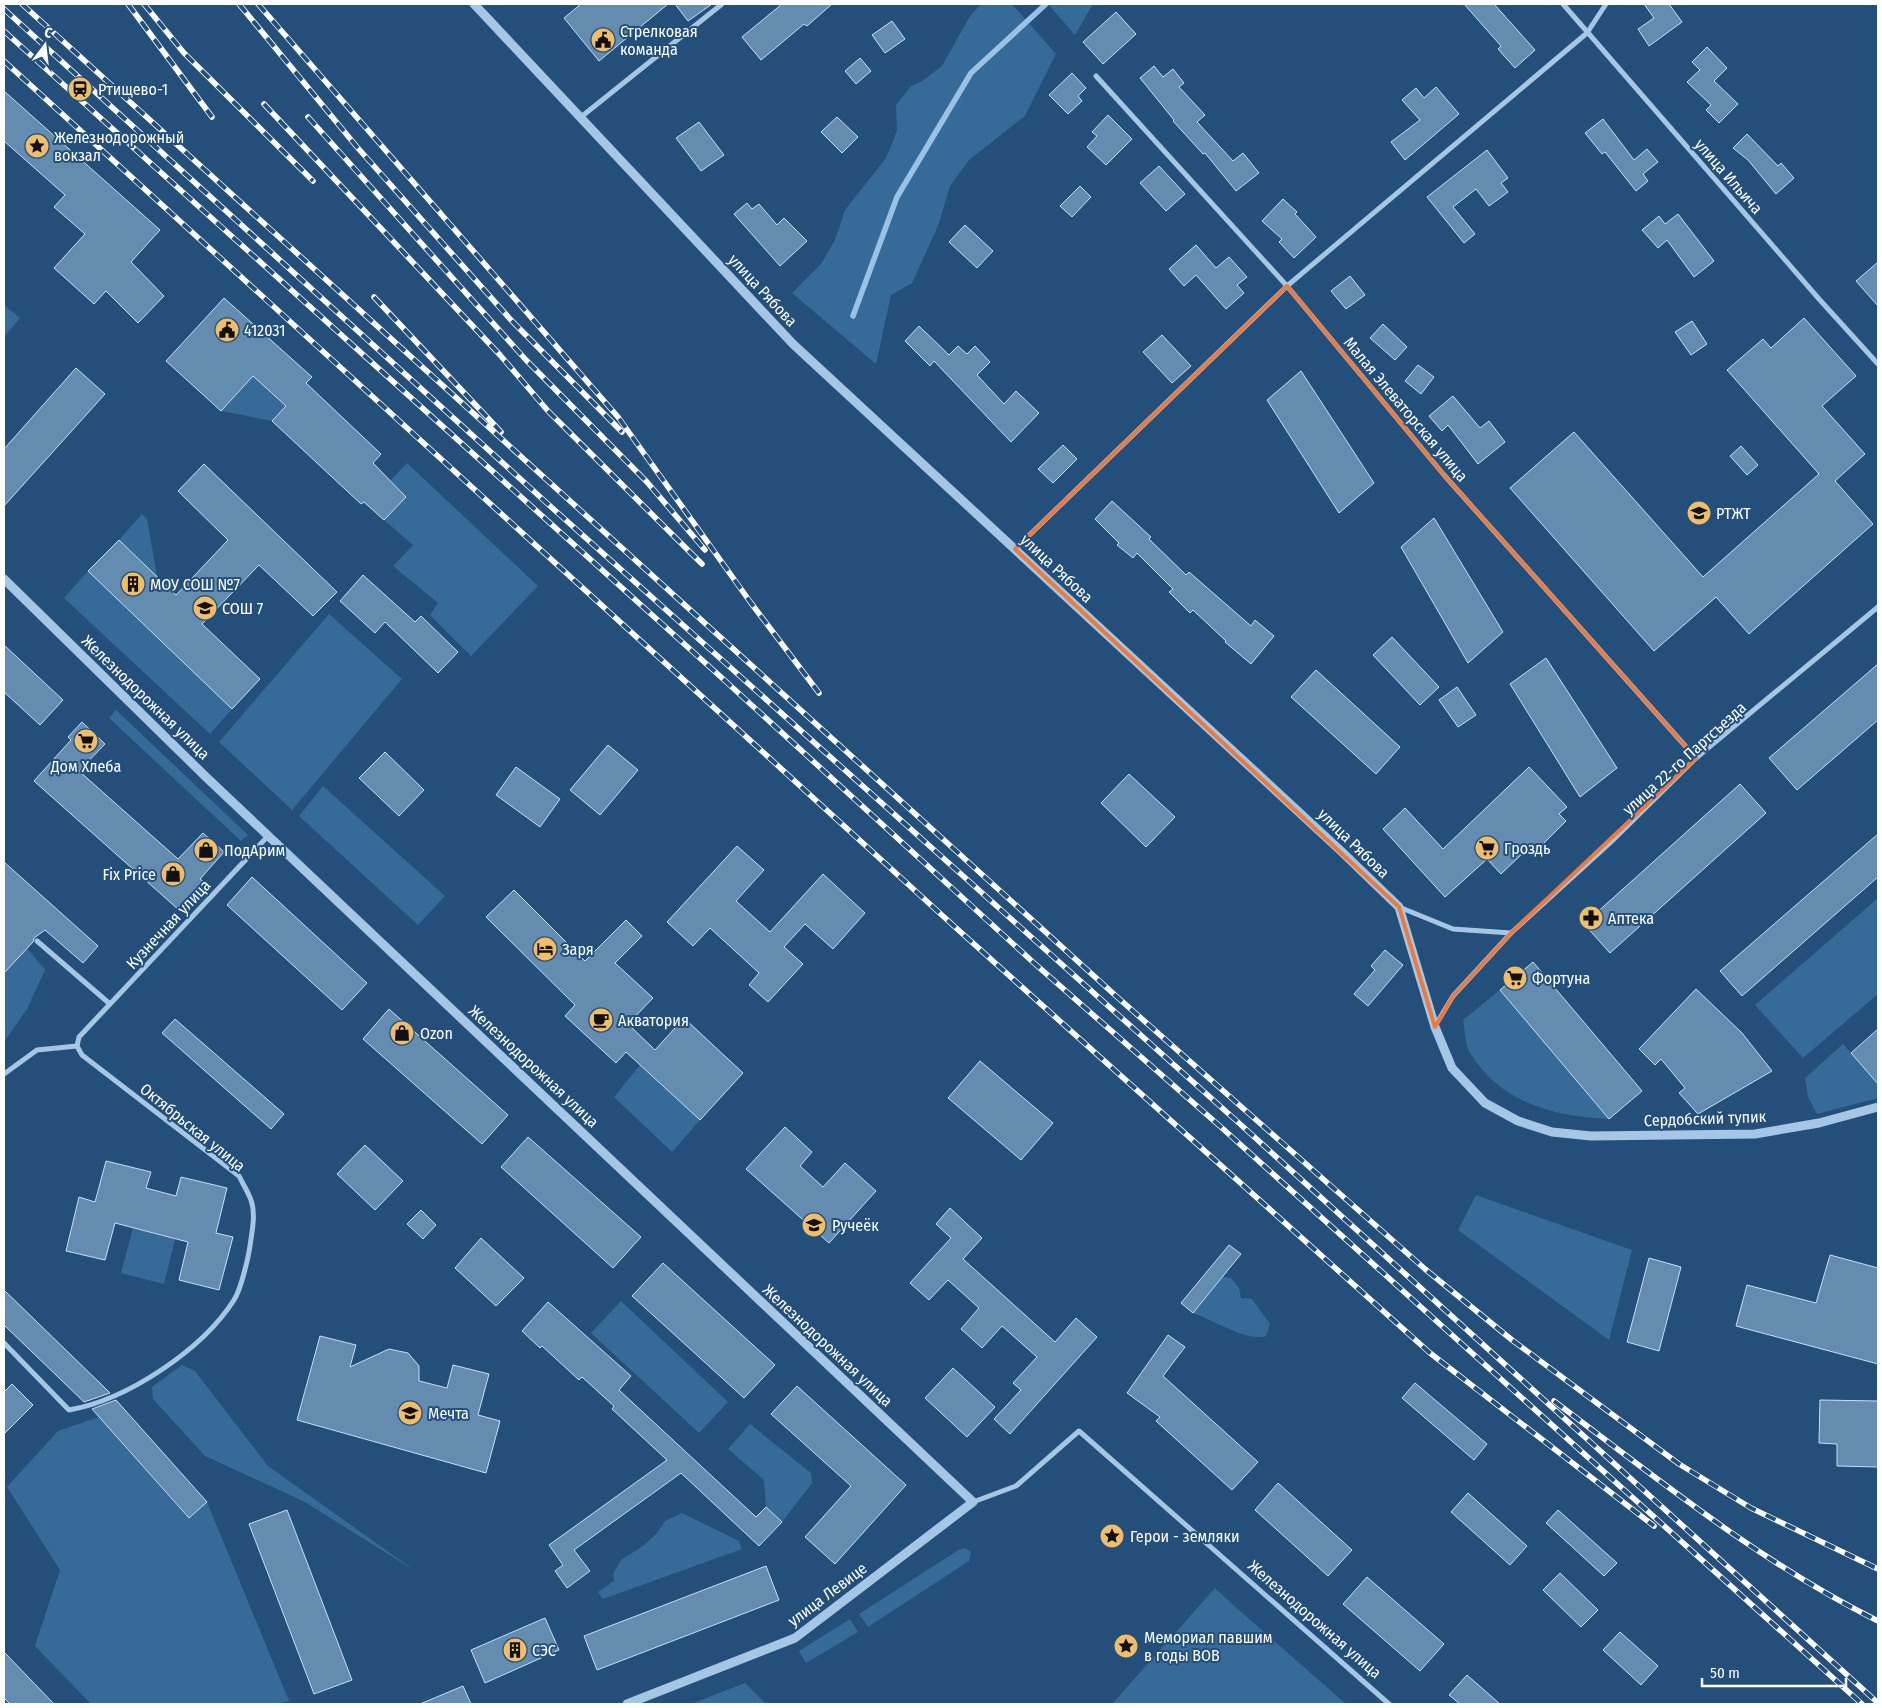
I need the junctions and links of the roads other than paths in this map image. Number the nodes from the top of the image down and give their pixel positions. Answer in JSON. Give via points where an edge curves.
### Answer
{"nodes":[{"id":1,"x":476,"y":4,"type":"edge"},
{"id":2,"x":722,"y":4,"type":"edge"},
{"id":3,"x":1563,"y":4,"type":"edge"},
{"id":4,"x":1606,"y":4,"type":"edge"},
{"id":5,"x":1587,"y":33,"type":"junction"},
{"id":6,"x":1096,"y":76,"type":"dead end"},
{"id":7,"x":581,"y":117,"type":"junction"},
{"id":8,"x":1287,"y":286,"type":"junction"},
{"id":9,"x":1878,"y":364,"type":"edge"},
{"id":10,"x":1015,"y":549,"type":"junction"},
{"id":11,"x":4,"y":579,"type":"edge"},
{"id":12,"x":1878,"y":607,"type":"edge"},
{"id":13,"x":1696,"y":758,"type":"junction"},
{"id":14,"x":268,"y":836,"type":"junction"},
{"id":15,"x":1399,"y":907,"type":"junction"},
{"id":16,"x":1511,"y":933,"type":"junction"},
{"id":17,"x":37,"y":941,"type":"dead end"},
{"id":18,"x":110,"y":1004,"type":"junction"},
{"id":19,"x":1435,"y":1027,"type":"junction"},
{"id":20,"x":77,"y":1046,"type":"junction"},
{"id":21,"x":4,"y":1074,"type":"edge"},
{"id":22,"x":1878,"y":1107,"type":"edge"},
{"id":23,"x":1590,"y":1136,"type":"joint"},
{"id":24,"x":4,"y":1343,"type":"edge"},
{"id":25,"x":973,"y":1502,"type":"junction"},
{"id":26,"x":627,"y":1704,"type":"edge"},
{"id":27,"x":1389,"y":1704,"type":"edge"}],
"edges":[{"from":1,"to":7,"type":"street","name":"улица Рябова"},
{"from":2,"to":7,"type":"street"},
{"from":3,"to":5,"type":"street","name":"улица Ильича"},
{"from":4,"to":5,"type":"street"},
{"from":5,"to":8,"type":"street"},
{"from":5,"to":9,"type":"street","name":"улица Ильича"},
{"from":6,"to":8,"type":"street","name":"Малая Элеваторская улица"},
{"from":7,"to":10,"type":"street","name":"улица Рябова","via":[[793,344]]},
{"from":8,"to":10,"type":"street"},
{"from":8,"to":13,"type":"street","name":"Малая Элеваторская улица","via":[[1444,475]]},
{"from":10,"to":15,"type":"street","name":"улица Рябова"},
{"from":11,"to":14,"type":"street","name":"Железнодорожная улица"},
{"from":12,"to":13,"type":"street","name":"улица 22-го Партсъезда"},
{"from":13,"to":16,"type":"street","name":"улица 22-го Партсъезда","via":[[1611,842]]},
{"from":14,"to":18,"type":"street","name":"Кузнечная улица"},
{"from":14,"to":25,"type":"street","name":"Железнодорожная улица"},
{"from":15,"to":16,"type":"street","via":[[1453,929]]},
{"from":15,"to":19,"type":"street","name":"улица Рябова"},
{"from":16,"to":19,"type":"street","name":"улица 22-го Партсъезда","via":[[1453,996]]},
{"from":17,"to":18,"type":"street"},
{"from":18,"to":20,"type":"street","name":"Кузнечная улица","via":[[79,1036]]},
{"from":19,"to":23,"type":"street","name":"улица Рябова","via":[[1452,1068],[1485,1103],[1518,1121],[1552,1132]]},
{"from":20,"to":21,"type":"street","via":[[37,1050]]},
{"from":20,"to":24,"type":"street","name":"Октябрьская улица","via":[[82,1055],[239,1176],[252,1201],[254,1222],[249,1253],[235,1300],[201,1339],[153,1377],[89,1407],[69,1410]]},
{"from":22,"to":23,"type":"street","name":"Сердобский тупик","via":[[1819,1123],[1755,1134]]},
{"from":25,"to":26,"type":"street","name":"улица Левице","via":[[795,1638]]},
{"from":25,"to":27,"type":"street","name":"Железнодорожная улица","via":[[1016,1486],[1079,1431]]}]}
